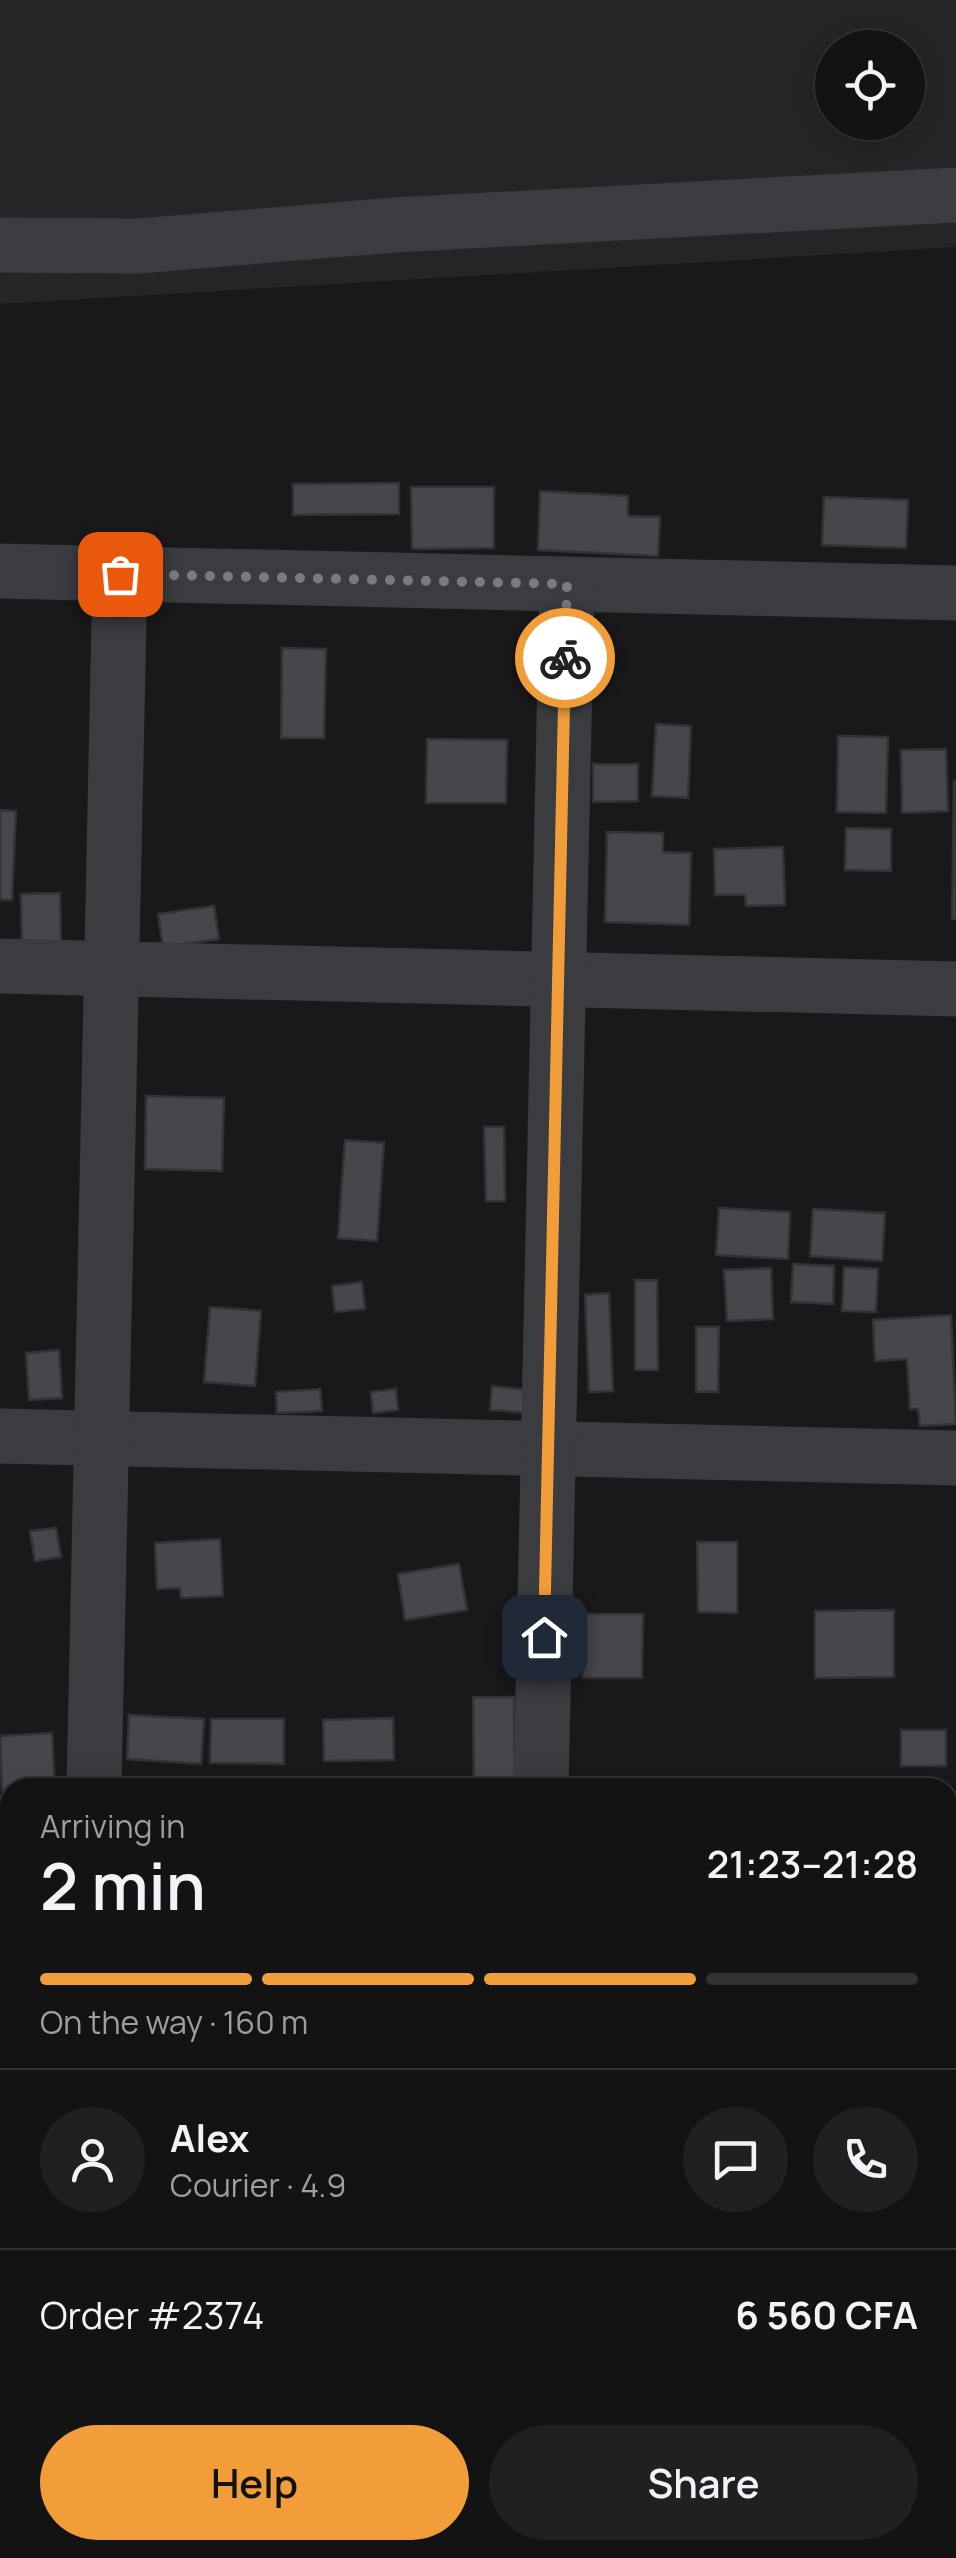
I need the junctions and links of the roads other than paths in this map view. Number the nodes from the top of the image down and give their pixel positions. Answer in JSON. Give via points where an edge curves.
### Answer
{"nodes":[{"id":1,"x":956,"y":195,"type":"edge"},
{"id":2,"x":0,"y":245,"type":"edge"},
{"id":3,"x":0,"y":571,"type":"edge"},
{"id":4,"x":120,"y":574,"type":"junction"},
{"id":5,"x":567,"y":584,"type":"junction"},
{"id":6,"x":956,"y":593,"type":"edge"},
{"id":7,"x":0,"y":966,"type":"edge"},
{"id":8,"x":112,"y":969,"type":"junction"},
{"id":9,"x":558,"y":980,"type":"junction"},
{"id":10,"x":956,"y":989,"type":"edge"},
{"id":11,"x":0,"y":1436,"type":"edge"},
{"id":12,"x":102,"y":1439,"type":"junction"},
{"id":13,"x":548,"y":1449,"type":"junction"},
{"id":14,"x":956,"y":1458,"type":"edge"},
{"id":15,"x":94,"y":1778,"type":"edge"},
{"id":16,"x":541,"y":1778,"type":"edge"}],
"edges":[{"from":1,"to":2,"type":"street","via":[[394,225],[139,246]]},
{"from":3,"to":4,"type":"street"},
{"from":4,"to":5,"type":"street"},
{"from":4,"to":8,"type":"street"},
{"from":5,"to":6,"type":"street"},
{"from":5,"to":9,"type":"street"},
{"from":7,"to":8,"type":"street"},
{"from":8,"to":9,"type":"street"},
{"from":8,"to":12,"type":"street"},
{"from":9,"to":10,"type":"street"},
{"from":9,"to":13,"type":"street"},
{"from":11,"to":12,"type":"street"},
{"from":12,"to":13,"type":"street"},
{"from":12,"to":15,"type":"street"},
{"from":13,"to":14,"type":"street"},
{"from":13,"to":16,"type":"street"}]}
